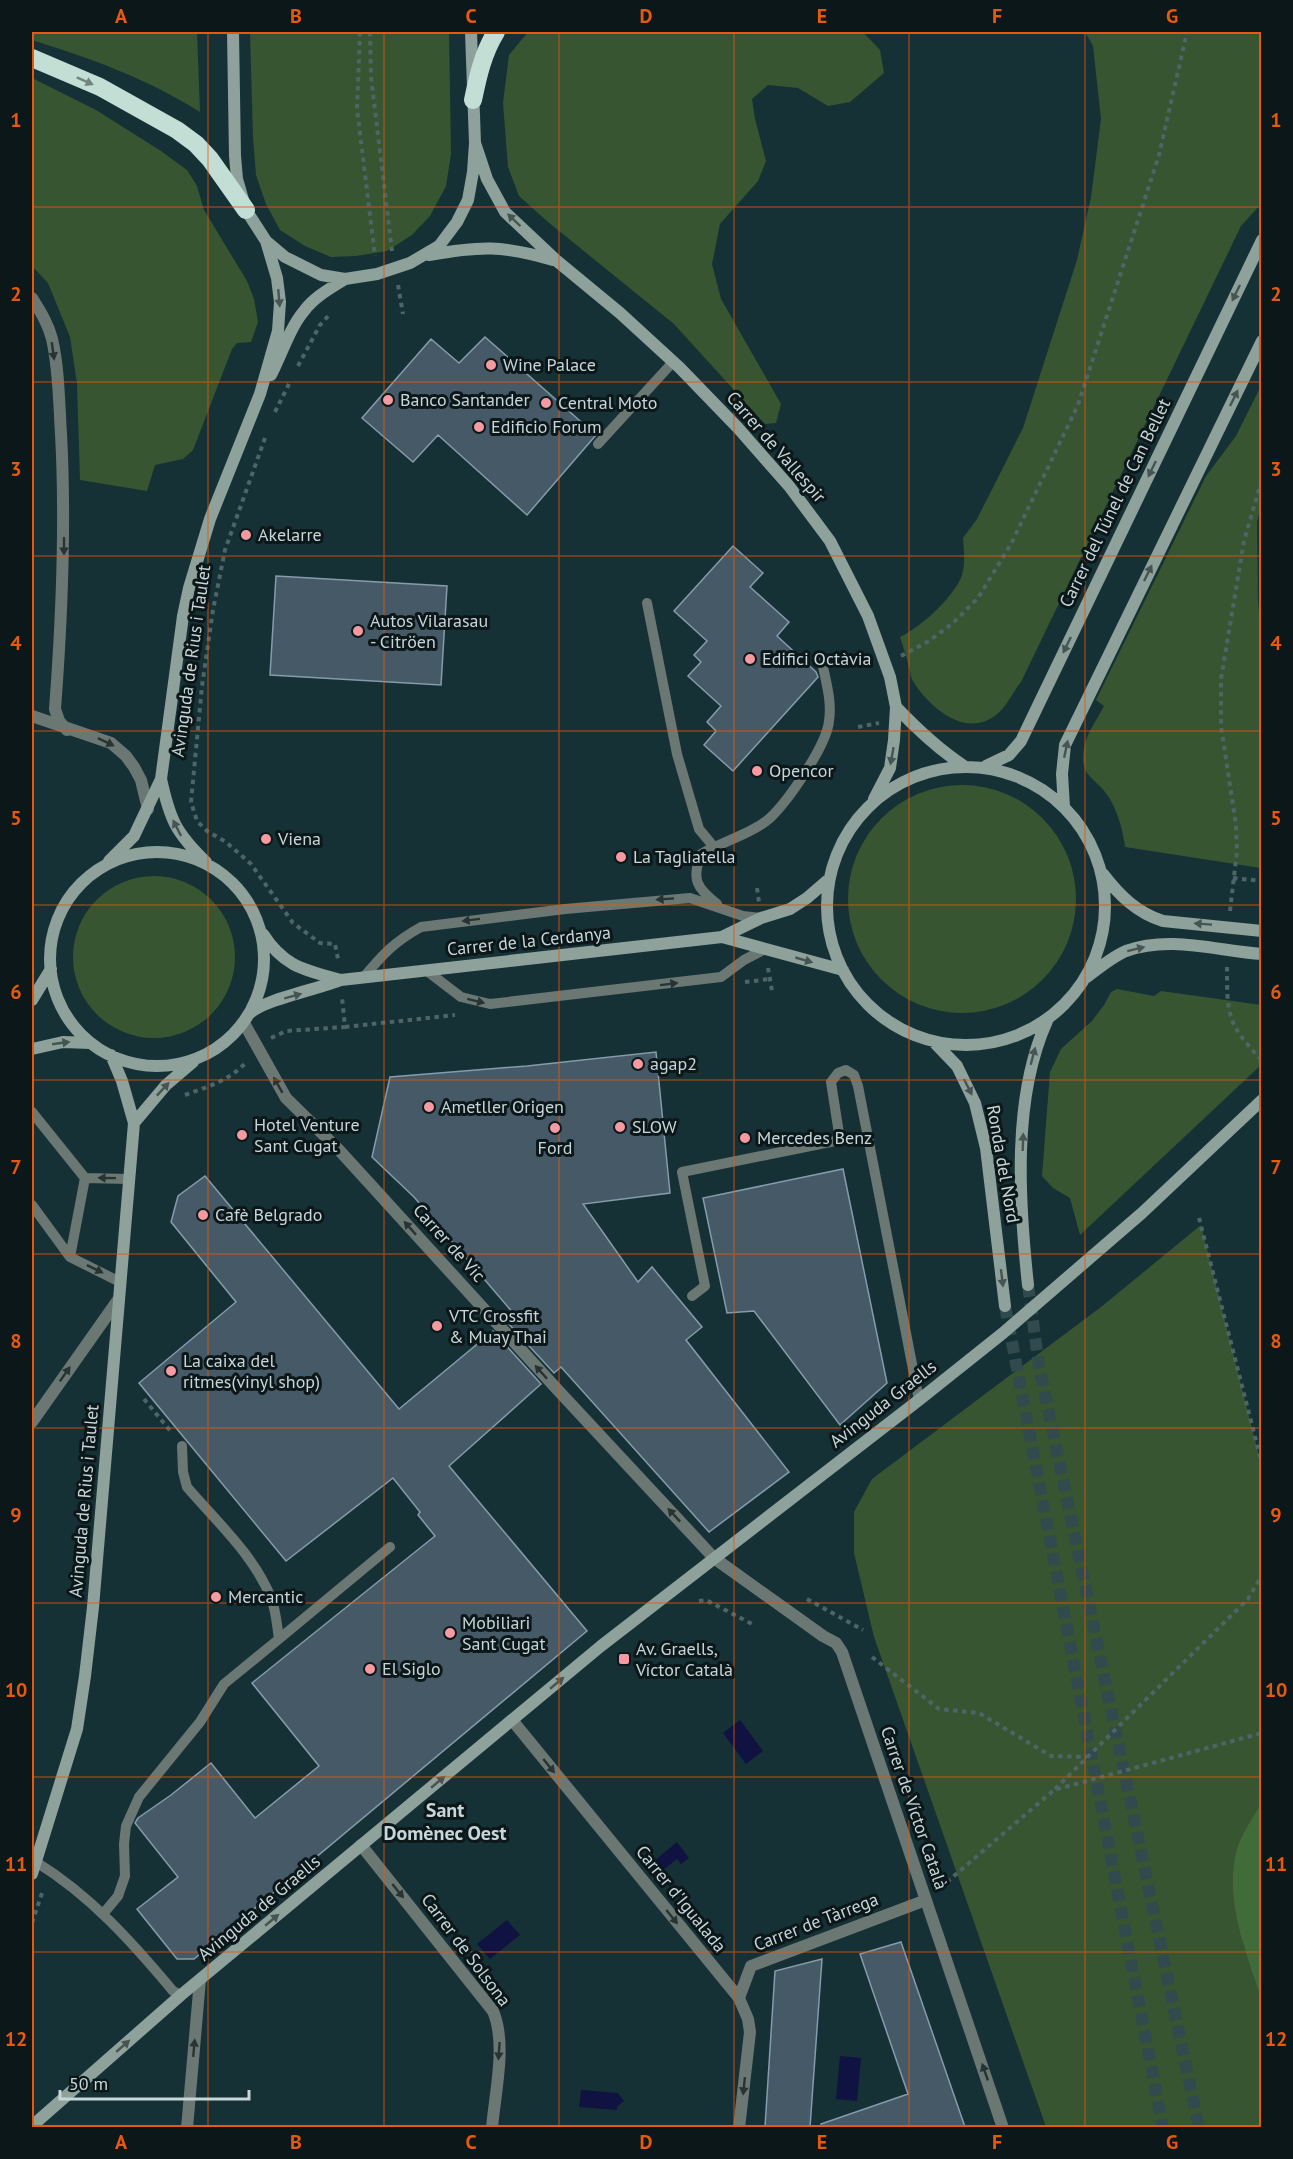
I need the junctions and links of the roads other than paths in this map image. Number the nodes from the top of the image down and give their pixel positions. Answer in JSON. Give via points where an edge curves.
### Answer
{"nodes":[{"id":1,"x":233,"y":32,"type":"edge"},
{"id":2,"x":471,"y":32,"type":"edge"},
{"id":3,"x":496,"y":32,"type":"edge"},
{"id":4,"x":32,"y":58,"type":"edge"},
{"id":5,"x":473,"y":100,"type":"junction"},
{"id":6,"x":475,"y":143,"type":"junction"},
{"id":7,"x":246,"y":210,"type":"junction"},
{"id":8,"x":1262,"y":240,"type":"edge"},
{"id":9,"x":266,"y":241,"type":"junction"},
{"id":10,"x":424,"y":256,"type":"junction"},
{"id":11,"x":556,"y":261,"type":"junction"},
{"id":12,"x":345,"y":279,"type":"junction"},
{"id":13,"x":32,"y":298,"type":"edge"},
{"id":14,"x":1262,"y":340,"type":"edge"},
{"id":15,"x":674,"y":362,"type":"junction"},
{"id":16,"x":260,"y":394,"type":"junction"},
{"id":17,"x":598,"y":444,"type":"dead end"},
{"id":18,"x":647,"y":603,"type":"dead end"},
{"id":19,"x":822,"y":662,"type":"dead end"},
{"id":20,"x":896,"y":707,"type":"junction"},
{"id":21,"x":32,"y":716,"type":"edge"},
{"id":22,"x":67,"y":729,"type":"junction"},
{"id":23,"x":964,"y":766,"type":"junction"},
{"id":24,"x":986,"y":766,"type":"junction"},
{"id":25,"x":161,"y":779,"type":"junction"},
{"id":26,"x":873,"y":801,"type":"junction"},
{"id":27,"x":1064,"y":807,"type":"junction"},
{"id":28,"x":148,"y":809,"type":"junction"},
{"id":29,"x":714,"y":847,"type":"junction"},
{"id":30,"x":106,"y":864,"type":"junction"},
{"id":31,"x":211,"y":867,"type":"junction"},
{"id":32,"x":1102,"y":873,"type":"junction"},
{"id":33,"x":829,"y":879,"type":"junction"},
{"id":34,"x":722,"y":908,"type":"junction"},
{"id":35,"x":761,"y":918,"type":"junction"},
{"id":36,"x":260,"y":929,"type":"junction"},
{"id":37,"x":1262,"y":931,"type":"edge"},
{"id":38,"x":722,"y":937,"type":"junction"},
{"id":39,"x":765,"y":949,"type":"junction"},
{"id":40,"x":1262,"y":954,"type":"edge"},
{"id":41,"x":51,"y":969,"type":"junction"},
{"id":42,"x":843,"y":970,"type":"junction"},
{"id":43,"x":427,"y":971,"type":"junction"},
{"id":44,"x":363,"y":978,"type":"junction"},
{"id":45,"x":1086,"y":978,"type":"junction"},
{"id":46,"x":341,"y":980,"type":"junction"},
{"id":47,"x":32,"y":999,"type":"edge"},
{"id":48,"x":246,"y":1020,"type":"junction"},
{"id":49,"x":1047,"y":1021,"type":"junction"},
{"id":50,"x":933,"y":1041,"type":"junction"},
{"id":51,"x":90,"y":1043,"type":"junction"},
{"id":52,"x":32,"y":1049,"type":"edge"},
{"id":53,"x":111,"y":1056,"type":"junction"},
{"id":54,"x":197,"y":1059,"type":"junction"},
{"id":55,"x":1262,"y":1100,"type":"edge"},
{"id":56,"x":32,"y":1112,"type":"edge"},
{"id":57,"x":134,"y":1123,"type":"junction"},
{"id":58,"x":85,"y":1178,"type":"junction"},
{"id":59,"x":128,"y":1179,"type":"junction"},
{"id":60,"x":32,"y":1204,"type":"edge"},
{"id":61,"x":70,"y":1257,"type":"junction"},
{"id":62,"x":120,"y":1282,"type":"junction"},
{"id":63,"x":1028,"y":1285,"type":"tunnel mouth"},
{"id":64,"x":692,"y":1296,"type":"dead end"},
{"id":65,"x":118,"y":1300,"type":"junction"},
{"id":66,"x":1005,"y":1306,"type":"tunnel mouth"},
{"id":67,"x":919,"y":1400,"type":"junction"},
{"id":68,"x":32,"y":1422,"type":"edge"},
{"id":69,"x":182,"y":1446,"type":"road end"},
{"id":70,"x":390,"y":1547,"type":"dead end"},
{"id":71,"x":714,"y":1558,"type":"junction"},
{"id":72,"x":279,"y":1639,"type":"junction"},
{"id":73,"x":512,"y":1720,"type":"junction"},
{"id":74,"x":361,"y":1845,"type":"junction"},
{"id":75,"x":33,"y":1866,"type":"edge"},
{"id":76,"x":926,"y":1900,"type":"junction"},
{"id":77,"x":103,"y":1914,"type":"junction"},
{"id":78,"x":200,"y":1980,"type":"junction"},
{"id":79,"x":182,"y":1995,"type":"junction"},
{"id":80,"x":739,"y":1998,"type":"junction"},
{"id":81,"x":32,"y":2126,"type":"edge"},
{"id":82,"x":187,"y":2127,"type":"edge"},
{"id":83,"x":492,"y":2127,"type":"edge"},
{"id":84,"x":739,"y":2127,"type":"edge"},
{"id":85,"x":1003,"y":2127,"type":"edge"}],
"edges":[{"from":1,"to":7,"type":"main road","via":[[237,179]]},
{"from":2,"to":5,"type":"main road"},
{"from":3,"to":5,"type":"highway","via":[[480,65]]},
{"from":4,"to":7,"type":"highway","one_way":true,"via":[[100,87],[177,130],[210,159]]},
{"from":5,"to":6,"type":"main road"},
{"from":6,"to":10,"type":"main road","via":[[468,200],[448,235]]},
{"from":11,"to":6,"type":"main road","name":"Carrer de Vallespir","one_way":true,"via":[[505,212],[487,179]]},
{"from":7,"to":9,"type":"main road"},
{"from":8,"to":24,"type":"main road","name":"Carrer del Túnel de Can Bellet","one_way":true,"via":[[1021,741],[1009,755]]},
{"from":9,"to":12,"type":"main road","via":[[295,264],[321,275]]},
{"from":9,"to":16,"type":"main road","name":"Avinguda de Rius i Taulet","one_way":true,"via":[[280,302],[278,331]]},
{"from":10,"to":11,"type":"main road","name":"Carrer de Vallespir","via":[[494,247],[521,250]]},
{"from":10,"to":12,"type":"main road","via":[[377,274]]},
{"from":11,"to":15,"type":"main road","name":"Carrer de Vallespir"},
{"from":12,"to":16,"type":"main road","name":"Avinguda de Rius i Taulet","via":[[305,309]]},
{"from":13,"to":22,"type":"street","one_way":true,"via":[[52,338],[58,387],[64,556],[55,709]]},
{"from":27,"to":14,"type":"main road","one_way":true,"via":[[1065,745]]},
{"from":15,"to":17,"type":"lane"},
{"from":15,"to":20,"type":"main road","name":"Carrer de Vallespir","via":[[789,486],[830,541],[868,616],[890,677]]},
{"from":16,"to":25,"type":"main road","name":"Avinguda de Rius i Taulet","via":[[210,519],[189,588]]},
{"from":18,"to":29,"type":"lane","via":[[677,754],[699,829]]},
{"from":19,"to":29,"type":"lane","via":[[830,698],[829,723],[810,763],[770,818]]},
{"from":20,"to":23,"type":"main road","via":[[945,754]]},
{"from":20,"to":26,"type":"main road","name":"Carrer de Vallespir","one_way":true,"via":[[890,768]]},
{"from":21,"to":22,"type":"street"},
{"from":22,"to":28,"type":"street","one_way":true,"via":[[111,743],[126,756],[141,780]]},
{"from":23,"to":24,"type":"main road"},
{"from":23,"to":26,"type":"main road","via":[[916,775]]},
{"from":24,"to":27,"type":"main road","via":[[1027,781]]},
{"from":25,"to":28,"type":"main road","name":"Avinguda de Rius i Taulet"},
{"from":31,"to":25,"type":"main road","name":"Avinguda de Rius i Taulet","one_way":true,"via":[[176,828]]},
{"from":26,"to":33,"type":"main road","via":[[841,843]]},
{"from":27,"to":32,"type":"main road","via":[[1091,844]]},
{"from":28,"to":30,"type":"main road","name":"Avinguda de Rius i Taulet","via":[[134,836]]},
{"from":29,"to":34,"type":"lane","via":[[701,854],[695,871],[700,890]]},
{"from":30,"to":31,"type":"main road","via":[[157,853],[174,854]]},
{"from":30,"to":41,"type":"main road","via":[[78,887],[58,917]]},
{"from":31,"to":36,"type":"main road","via":[[225,876],[247,901]]},
{"from":37,"to":32,"type":"main road","one_way":true,"via":[[1147,916],[1122,897]]},
{"from":32,"to":45,"type":"main road","via":[[1105,927]]},
{"from":33,"to":35,"type":"main road","name":"Carrer de la Cerdanya","via":[[790,909]]},
{"from":33,"to":42,"type":"main road","via":[[829,924]]},
{"from":34,"to":35,"type":"lane"},
{"from":34,"to":44,"type":"lane","one_way":true,"via":[[690,898],[422,927],[385,952]]},
{"from":35,"to":38,"type":"main road","name":"Carrer de la Cerdanya"},
{"from":36,"to":46,"type":"main road","name":"Carrer de la Cerdanya","via":[[281,958]]},
{"from":36,"to":48,"type":"main road","via":[[262,972]]},
{"from":38,"to":39,"type":"main road","name":"Carrer de la Cerdanya"},
{"from":38,"to":43,"type":"main road","name":"Carrer de la Cerdanya"},
{"from":39,"to":42,"type":"main road","name":"Carrer de la Cerdanya","one_way":true},
{"from":43,"to":39,"type":"lane","one_way":true,"via":[[461,997],[490,1004],[721,977]]},
{"from":45,"to":40,"type":"main road","one_way":true,"via":[[1117,956],[1158,944]]},
{"from":41,"to":47,"type":"main road"},
{"from":41,"to":51,"type":"main road","via":[[63,1012]]},
{"from":42,"to":50,"type":"main road","via":[[880,1016]]},
{"from":43,"to":44,"type":"main road","name":"Carrer de la Cerdanya"},
{"from":44,"to":46,"type":"main road","name":"Carrer de la Cerdanya"},
{"from":45,"to":49,"type":"main road"},
{"from":48,"to":46,"type":"main road","name":"Carrer de la Cerdanya","one_way":true,"via":[[252,1011],[275,1001]]},
{"from":48,"to":54,"type":"main road","via":[[227,1041]]},
{"from":71,"to":48,"type":"street","name":"Carrer de Vic","one_way":true,"via":[[339,1150],[286,1098],[257,1049]]},
{"from":49,"to":50,"type":"main road","via":[[994,1043]]},
{"from":63,"to":49,"type":"main road","one_way":true,"via":[[1021,1203],[1023,1131],[1030,1064]]},
{"from":50,"to":66,"type":"main road","name":"Ronda del Nord","one_way":true,"via":[[957,1066],[975,1103],[986,1148]]},
{"from":52,"to":51,"type":"main road","one_way":true,"via":[[63,1042]]},
{"from":51,"to":53,"type":"main road"},
{"from":53,"to":54,"type":"main road","via":[[156,1066]]},
{"from":53,"to":57,"type":"main road","name":"Avinguda de Rius i Taulet"},
{"from":57,"to":54,"type":"main road","one_way":true,"via":[[166,1085]]},
{"from":55,"to":67,"type":"main road","name":"Avinguda Graells","via":[[1142,1213]]},
{"from":56,"to":58,"type":"lane"},
{"from":57,"to":59,"type":"main road","name":"Avinguda de Rius i Taulet"},
{"from":59,"to":58,"type":"lane","one_way":true},
{"from":58,"to":61,"type":"lane"},
{"from":59,"to":62,"type":"main road","name":"Avinguda de Rius i Taulet"},
{"from":60,"to":61,"type":"lane"},
{"from":61,"to":62,"type":"lane","one_way":true},
{"from":62,"to":65,"type":"main road","name":"Avinguda de Rius i Taulet"},
{"from":64,"to":67,"type":"lane","via":[[705,1286],[682,1172],[840,1140],[831,1082],[846,1070],[854,1075],[858,1086]]},
{"from":68,"to":65,"type":"street","one_way":true},
{"from":65,"to":75,"type":"main road","name":"Avinguda de Rius i Taulet","via":[[85,1676],[77,1729]]},
{"from":67,"to":71,"type":"main road","name":"Avinguda Graells"},
{"from":69,"to":72,"type":"lane","via":[[187,1487],[254,1567],[272,1599]]},
{"from":70,"to":72,"type":"lane"},
{"from":73,"to":71,"type":"main road","name":"Avinguda Graells","one_way":true},
{"from":71,"to":76,"type":"street","name":"Carrer de Víctor Català","via":[[836,1643],[842,1652]]},
{"from":72,"to":77,"type":"lane","via":[[224,1684],[200,1722],[139,1797],[126,1826],[125,1876],[118,1896]]},
{"from":74,"to":73,"type":"main road","name":"Avinguda de Graells","one_way":true},
{"from":73,"to":80,"type":"street","name":"Carrer d'Igualada","one_way":true},
{"from":78,"to":74,"type":"main road","name":"Avinguda de Graells","one_way":true},
{"from":74,"to":83,"type":"street","name":"Carrer de Solsona","one_way":true,"via":[[493,2011],[499,2024],[500,2046]]},
{"from":75,"to":77,"type":"lane","via":[[57,1875]]},
{"from":76,"to":80,"type":"street","name":"Carrer de Tàrrega","via":[[750,1966]]},
{"from":85,"to":76,"type":"street","name":"Carrer de Víctor Català","one_way":true},
{"from":77,"to":79,"type":"lane","via":[[173,1991]]},
{"from":78,"to":79,"type":"main road","name":"Avinguda de Graells"},
{"from":82,"to":78,"type":"street","one_way":true},
{"from":81,"to":79,"type":"main road","name":"Avinguda de Graells","one_way":true},
{"from":80,"to":84,"type":"street","name":"Carrer d'Igualada","one_way":true,"via":[[750,2032]]}]}
